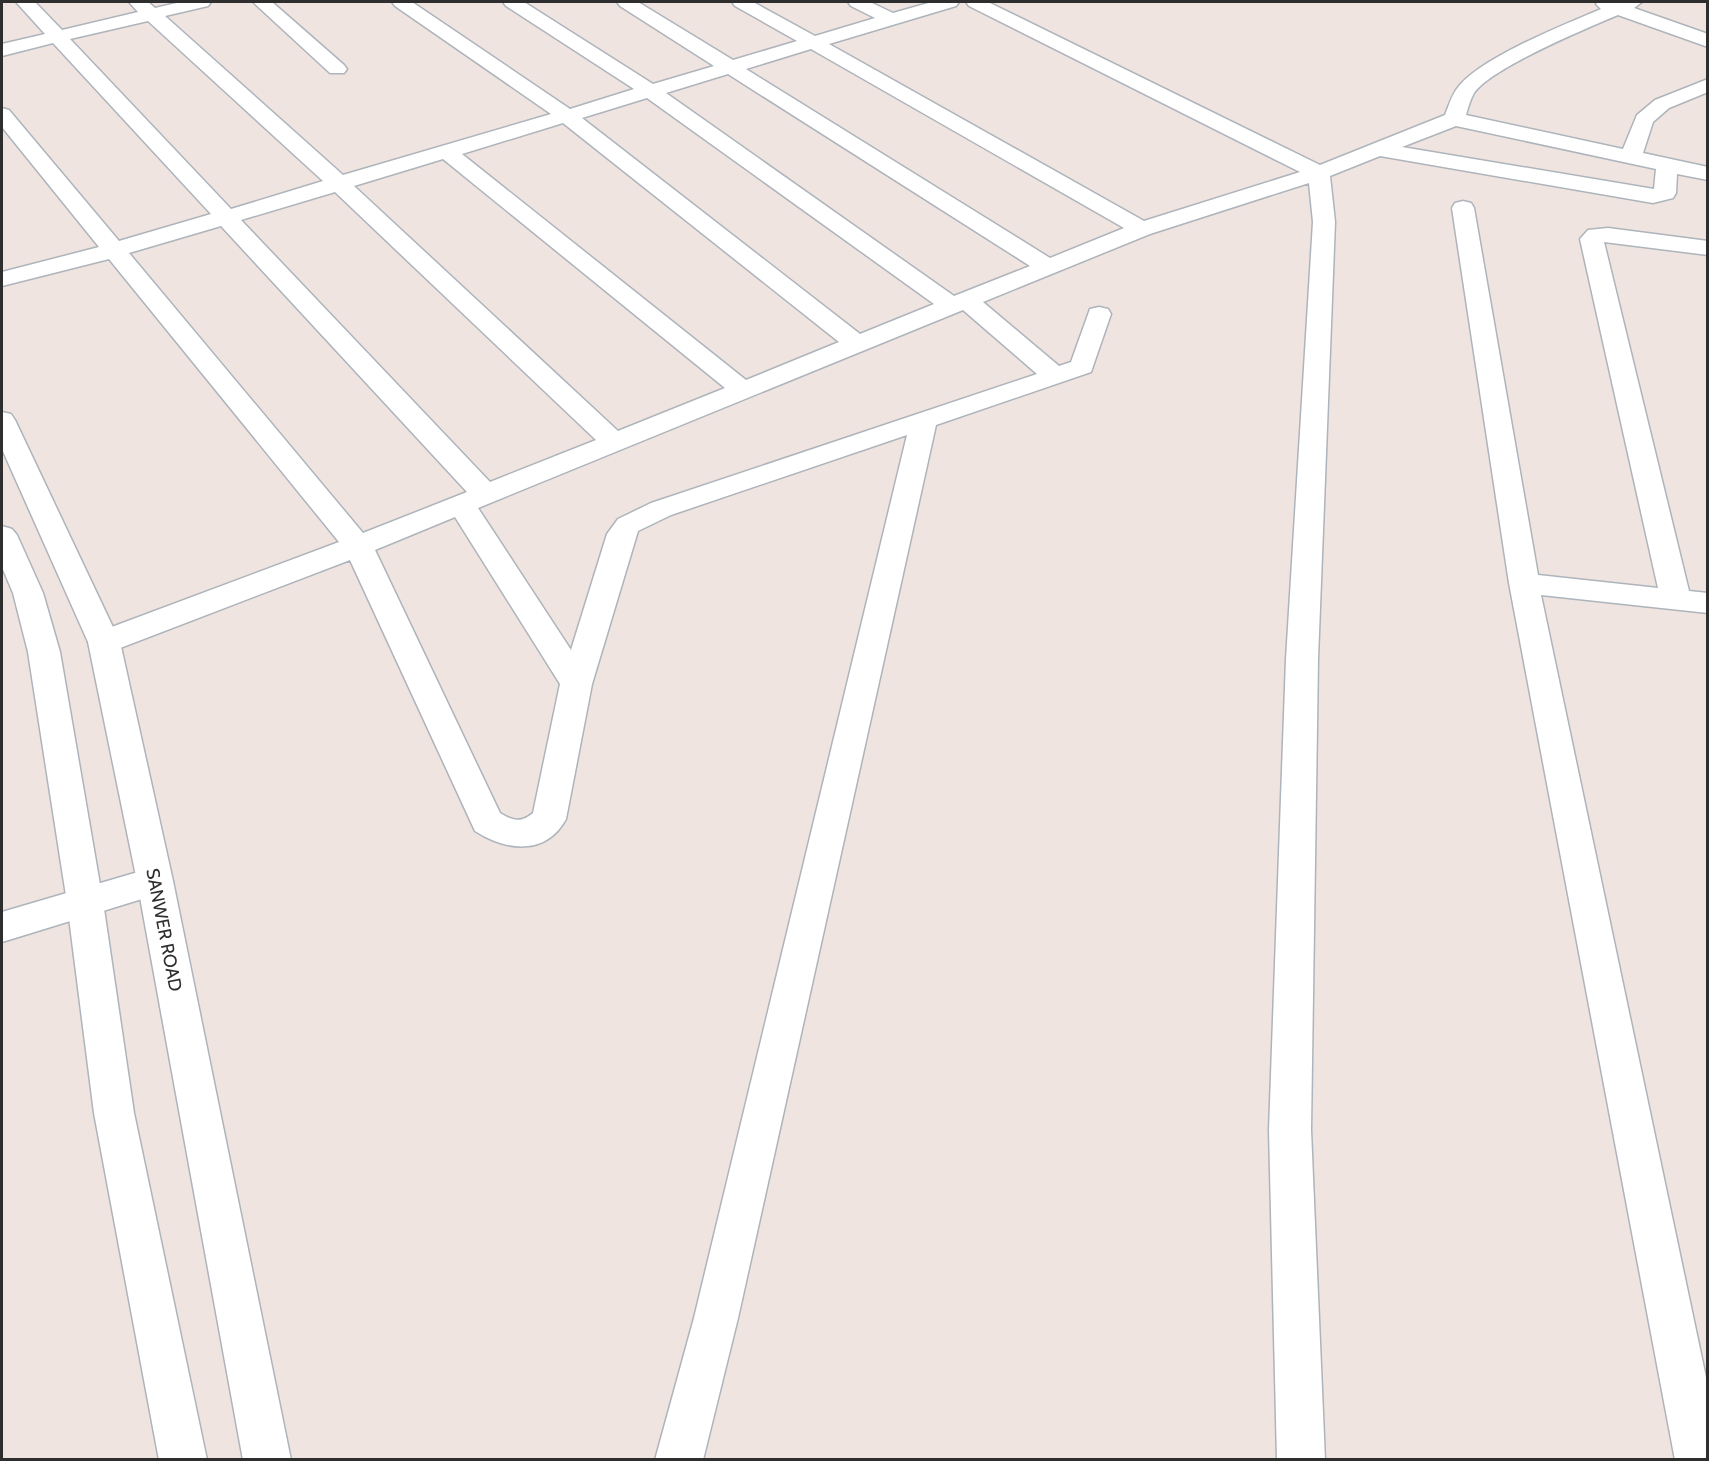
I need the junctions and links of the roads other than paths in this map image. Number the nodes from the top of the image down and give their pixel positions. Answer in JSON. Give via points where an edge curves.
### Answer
{"nodes":[{"id":1,"x":26,"y":2,"type":"edge"},
{"id":2,"x":202,"y":2,"type":"edge"},
{"id":3,"x":262,"y":2,"type":"edge"},
{"id":4,"x":401,"y":2,"type":"edge"},
{"id":5,"x":512,"y":2,"type":"edge"},
{"id":6,"x":626,"y":2,"type":"edge"},
{"id":7,"x":741,"y":2,"type":"edge"},
{"id":8,"x":857,"y":2,"type":"edge"},
{"id":9,"x":950,"y":2,"type":"edge"},
{"id":10,"x":975,"y":2,"type":"edge"},
{"id":11,"x":1597,"y":2,"type":"edge"},
{"id":12,"x":1625,"y":5,"type":"edge"},
{"id":13,"x":144,"y":8,"type":"edge"},
{"id":14,"x":890,"y":19,"type":"junction"},
{"id":15,"x":58,"y":37,"type":"junction"},
{"id":16,"x":1707,"y":41,"type":"edge"},
{"id":17,"x":812,"y":42,"type":"junction"},
{"id":18,"x":2,"y":50,"type":"edge"},
{"id":19,"x":731,"y":67,"type":"junction"},
{"id":20,"x":337,"y":69,"type":"dead end"},
{"id":21,"x":1707,"y":85,"type":"edge"},
{"id":22,"x":650,"y":91,"type":"junction"},
{"id":23,"x":2,"y":114,"type":"edge"},
{"id":24,"x":564,"y":114,"type":"junction"},
{"id":25,"x":1454,"y":119,"type":"junction"},
{"id":26,"x":1380,"y":150,"type":"junction"},
{"id":27,"x":446,"y":151,"type":"junction"},
{"id":28,"x":1631,"y":157,"type":"junction"},
{"id":29,"x":1667,"y":164,"type":"junction"},
{"id":30,"x":1319,"y":173,"type":"junction"},
{"id":31,"x":1707,"y":174,"type":"edge"},
{"id":32,"x":338,"y":183,"type":"junction"},
{"id":33,"x":1463,"y":208,"type":"dead end"},
{"id":34,"x":228,"y":216,"type":"junction"},
{"id":35,"x":1142,"y":229,"type":"junction"},
{"id":36,"x":1707,"y":248,"type":"edge"},
{"id":37,"x":115,"y":250,"type":"junction"},
{"id":38,"x":1048,"y":267,"type":"junction"},
{"id":39,"x":2,"y":279,"type":"edge"},
{"id":40,"x":959,"y":303,"type":"junction"},
{"id":41,"x":1099,"y":314,"type":"dead end"},
{"id":42,"x":857,"y":344,"type":"junction"},
{"id":43,"x":1054,"y":375,"type":"junction"},
{"id":44,"x":743,"y":390,"type":"junction"},
{"id":45,"x":924,"y":419,"type":"junction"},
{"id":46,"x":2,"y":420,"type":"edge"},
{"id":47,"x":614,"y":442,"type":"junction"},
{"id":48,"x":473,"y":499,"type":"junction"},
{"id":49,"x":2,"y":535,"type":"edge"},
{"id":50,"x":358,"y":546,"type":"junction"},
{"id":51,"x":1524,"y":583,"type":"junction"},
{"id":52,"x":1676,"y":600,"type":"junction"},
{"id":53,"x":1707,"y":603,"type":"edge"},
{"id":54,"x":104,"y":642,"type":"junction"},
{"id":55,"x":576,"y":684,"type":"junction"},
{"id":56,"x":155,"y":881,"type":"junction"},
{"id":57,"x":85,"y":902,"type":"junction"},
{"id":58,"x":2,"y":927,"type":"edge"},
{"id":59,"x":183,"y":1460,"type":"edge"},
{"id":60,"x":267,"y":1460,"type":"edge"},
{"id":61,"x":679,"y":1460,"type":"edge"},
{"id":62,"x":1301,"y":1460,"type":"edge"},
{"id":63,"x":1699,"y":1460,"type":"edge"}],
"edges":[{"from":1,"to":15,"type":"street"},
{"from":2,"to":13,"type":"street"},
{"from":3,"to":20,"type":"street"},
{"from":4,"to":24,"type":"street"},
{"from":5,"to":22,"type":"street"},
{"from":6,"to":19,"type":"street"},
{"from":7,"to":17,"type":"street"},
{"from":8,"to":14,"type":"street"},
{"from":9,"to":14,"type":"street"},
{"from":10,"to":30,"type":"street"},
{"from":11,"to":12,"type":"street"},
{"from":12,"to":16,"type":"street"},
{"from":12,"to":25,"type":"street","via":[[1483,75],[1467,88]]},
{"from":13,"to":15,"type":"street"},
{"from":13,"to":32,"type":"street"},
{"from":14,"to":17,"type":"street"},
{"from":15,"to":18,"type":"street"},
{"from":15,"to":34,"type":"street"},
{"from":17,"to":19,"type":"street"},
{"from":17,"to":35,"type":"street"},
{"from":19,"to":22,"type":"street"},
{"from":19,"to":38,"type":"street"},
{"from":21,"to":28,"type":"street","via":[[1662,104],[1644,118]]},
{"from":22,"to":24,"type":"street"},
{"from":22,"to":40,"type":"street"},
{"from":23,"to":37,"type":"street"},
{"from":24,"to":27,"type":"street"},
{"from":24,"to":42,"type":"street"},
{"from":25,"to":26,"type":"street"},
{"from":25,"to":28,"type":"street"},
{"from":26,"to":29,"type":"street","via":[[1653,196],[1665,193]]},
{"from":26,"to":30,"type":"street"},
{"from":27,"to":32,"type":"street"},
{"from":27,"to":44,"type":"street"},
{"from":28,"to":29,"type":"street"},
{"from":29,"to":31,"type":"street"},
{"from":30,"to":35,"type":"street"},
{"from":30,"to":62,"type":"street","via":[[1324,222],[1302,659],[1290,1130]]},
{"from":32,"to":34,"type":"street"},
{"from":32,"to":47,"type":"street"},
{"from":33,"to":51,"type":"street"},
{"from":34,"to":37,"type":"street"},
{"from":34,"to":48,"type":"street"},
{"from":35,"to":38,"type":"street"},
{"from":36,"to":52,"type":"street","via":[[1608,235],[1592,239]]},
{"from":37,"to":39,"type":"street"},
{"from":37,"to":50,"type":"street"},
{"from":38,"to":40,"type":"street"},
{"from":40,"to":42,"type":"street"},
{"from":40,"to":43,"type":"street"},
{"from":41,"to":43,"type":"street","via":[[1085,363]]},
{"from":42,"to":44,"type":"street"},
{"from":43,"to":45,"type":"street"},
{"from":44,"to":47,"type":"street"},
{"from":45,"to":55,"type":"street","via":[[661,509],[628,525]]},
{"from":45,"to":61,"type":"street","via":[[716,1318]]},
{"from":46,"to":54,"type":"street","name":"SANWER ROAD"},
{"from":47,"to":48,"type":"street"},
{"from":48,"to":50,"type":"street"},
{"from":48,"to":55,"type":"street"},
{"from":49,"to":57,"type":"street","via":[[28,593],[44,652]]},
{"from":50,"to":54,"type":"street"},
{"from":50,"to":55,"type":"street","via":[[487,822],[502,832],[525,834],[549,819]]},
{"from":51,"to":52,"type":"street"},
{"from":51,"to":63,"type":"street"},
{"from":52,"to":53,"type":"street"},
{"from":54,"to":56,"type":"street","name":"SANWER ROAD"},
{"from":56,"to":57,"type":"street"},
{"from":56,"to":60,"type":"street","name":"SANWER ROAD"},
{"from":57,"to":58,"type":"street"},
{"from":57,"to":59,"type":"street","via":[[114,1113]]}]}
